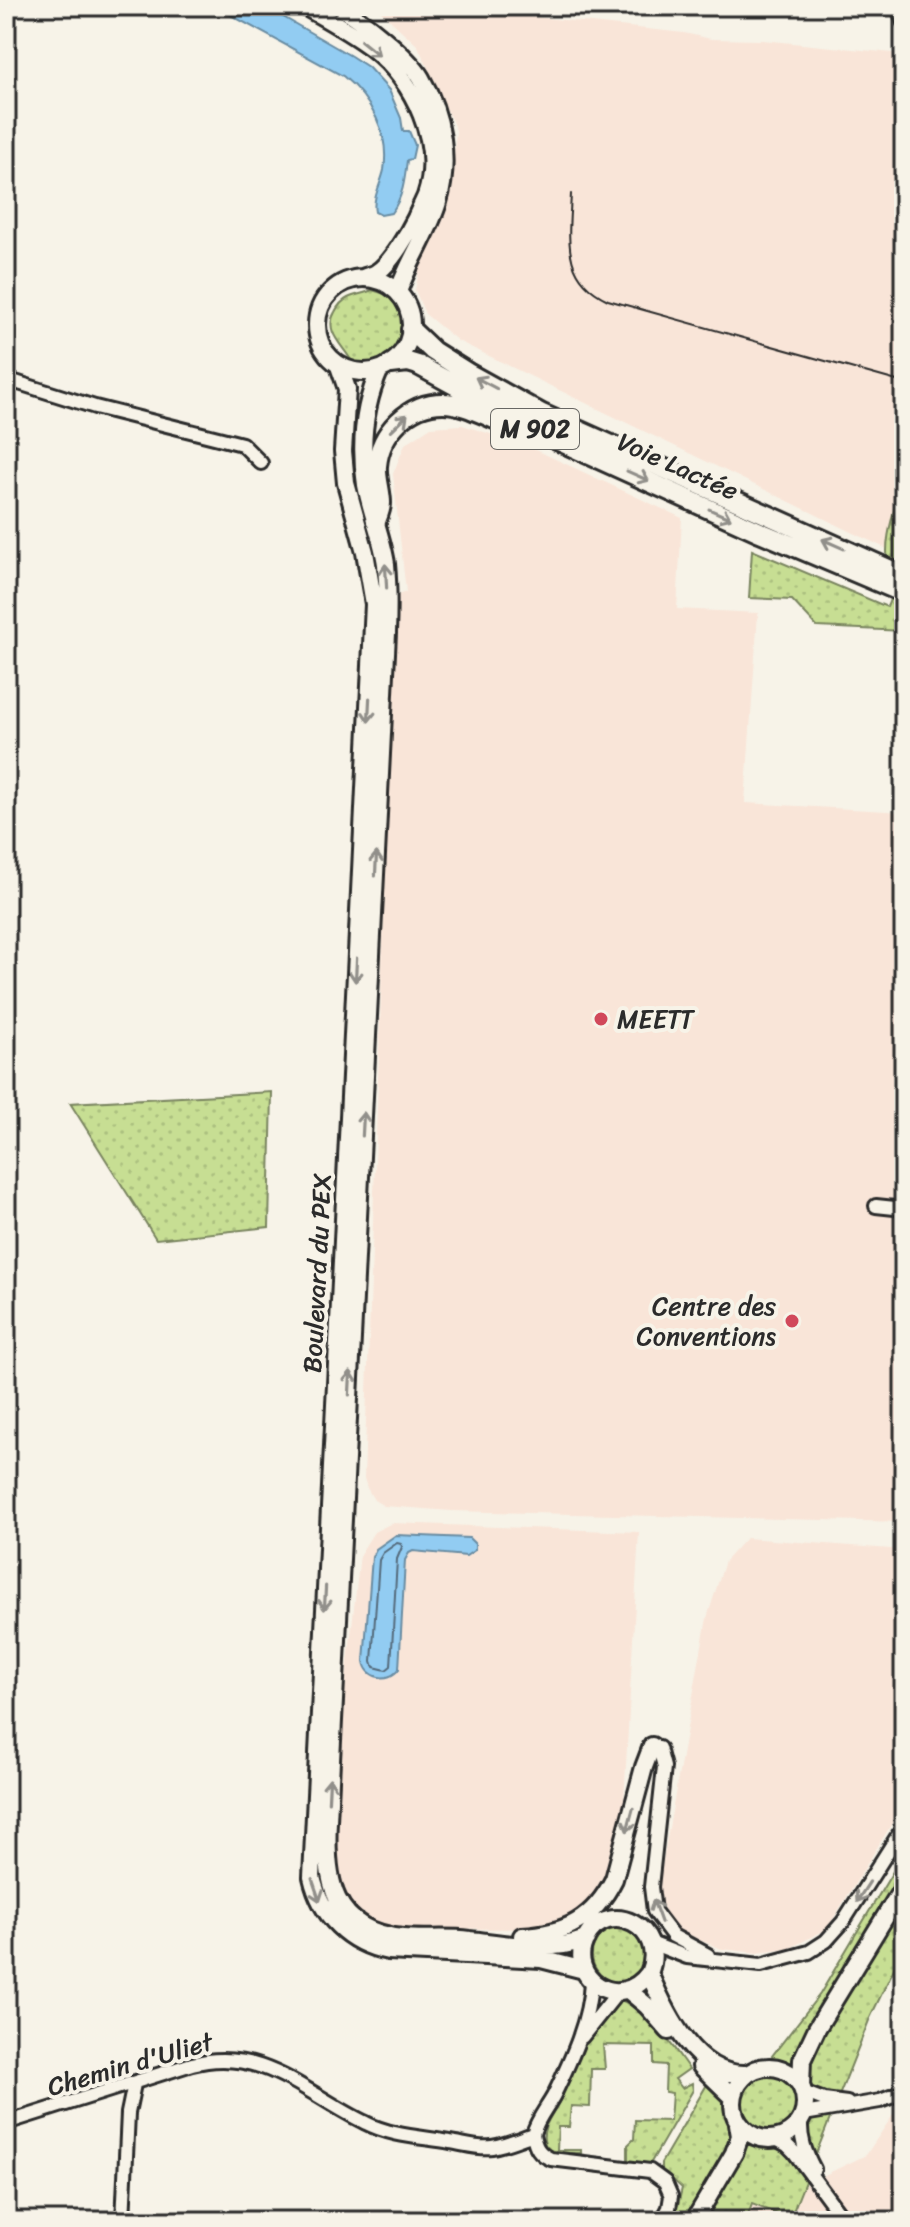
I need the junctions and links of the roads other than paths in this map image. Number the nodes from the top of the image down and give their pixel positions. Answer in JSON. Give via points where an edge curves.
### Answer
{"nodes":[{"id":1,"x":304,"y":6,"type":"edge"},
{"id":2,"x":338,"y":6,"type":"edge"},
{"id":3,"x":898,"y":6,"type":"edge"},
{"id":4,"x":904,"y":23,"type":"edge"},
{"id":5,"x":365,"y":277,"type":"junction"},
{"id":6,"x":398,"y":292,"type":"junction"},
{"id":7,"x":411,"y":330,"type":"junction"},
{"id":8,"x":339,"y":366,"type":"junction"},
{"id":9,"x":386,"y":367,"type":"junction"},
{"id":10,"x":6,"y":379,"type":"edge"},
{"id":11,"x":261,"y":463,"type":"dead end"},
{"id":12,"x":610,"y":464,"type":"junction"},
{"id":13,"x":376,"y":521,"type":"junction"},
{"id":14,"x":904,"y":576,"type":"edge"},
{"id":15,"x":904,"y":593,"type":"edge"},
{"id":16,"x":876,"y":1206,"type":"dead end"},
{"id":17,"x":904,"y":1209,"type":"edge"},
{"id":18,"x":656,"y":1747,"type":"joint"},
{"id":19,"x":904,"y":1826,"type":"edge"},
{"id":20,"x":904,"y":1886,"type":"edge"},
{"id":21,"x":465,"y":1939,"type":"junction"},
{"id":22,"x":586,"y":1939,"type":"junction"},
{"id":23,"x":651,"y":1943,"type":"junction"},
{"id":24,"x":715,"y":1959,"type":"junction"},
{"id":25,"x":649,"y":1973,"type":"junction"},
{"id":26,"x":588,"y":1975,"type":"junction"},
{"id":27,"x":623,"y":1991,"type":"junction"},
{"id":28,"x":817,"y":2028,"type":"junction"},
{"id":29,"x":575,"y":2046,"type":"junction"},
{"id":30,"x":772,"y":2067,"type":"junction"},
{"id":31,"x":747,"y":2074,"type":"junction"},
{"id":32,"x":134,"y":2084,"type":"junction"},
{"id":33,"x":802,"y":2089,"type":"junction"},
{"id":34,"x":904,"y":2092,"type":"edge"},
{"id":35,"x":733,"y":2097,"type":"junction"},
{"id":36,"x":854,"y":2105,"type":"junction"},
{"id":37,"x":802,"y":2117,"type":"junction"},
{"id":38,"x":6,"y":2123,"type":"edge"},
{"id":39,"x":738,"y":2124,"type":"junction"},
{"id":40,"x":533,"y":2134,"type":"junction"},
{"id":41,"x":771,"y":2140,"type":"junction"},
{"id":42,"x":720,"y":2180,"type":"junction"},
{"id":43,"x":821,"y":2187,"type":"junction"},
{"id":44,"x":123,"y":2221,"type":"edge"},
{"id":45,"x":662,"y":2221,"type":"edge"},
{"id":46,"x":694,"y":2221,"type":"edge"},
{"id":47,"x":845,"y":2221,"type":"edge"}],
"edges":[{"from":1,"to":5,"type":"main road","one_way":true,"via":[[375,50],[408,87],[425,120],[430,155],[426,195],[387,263]]},
{"from":2,"to":6,"type":"main road","via":[[383,38],[420,76],[437,112],[443,179],[437,205]]},
{"from":3,"to":4,"type":"street"},
{"from":5,"to":6,"type":"main road"},
{"from":5,"to":8,"type":"main road","via":[[332,289],[317,314],[320,344]]},
{"from":6,"to":7,"type":"main road","via":[[411,316]]},
{"from":7,"to":9,"type":"main road","via":[[401,354]]},
{"from":14,"to":7,"type":"highway","name":"Voie Lactée","number":"M 902","one_way":true,"via":[[542,414],[433,351]]},
{"from":8,"to":9,"type":"main road","via":[[366,372]]},
{"from":8,"to":26,"type":"main road","name":"Boulevard du PEX","one_way":true,"via":[[347,389],[346,483],[374,604],[312,1877],[321,1904],[338,1927],[374,1948],[541,1959]]},
{"from":9,"to":12,"type":"highway","name":"Voie Lactée","number":"M 902","via":[[418,365]]},
{"from":9,"to":13,"type":"main road","name":"Boulevard du PEX","via":[[368,402],[364,426],[367,487]]},
{"from":10,"to":11,"type":"street","via":[[242,444]]},
{"from":13,"to":12,"type":"highway","one_way":true,"via":[[381,505],[379,450],[391,429],[420,407],[464,406]]},
{"from":12,"to":15,"type":"highway","name":"Voie Lactée","number":"M 902","one_way":true},
{"from":21,"to":13,"type":"main road","name":"Boulevard du PEX","one_way":true,"via":[[402,1938],[364,1926],[338,1901],[327,1860],[387,633],[385,562]]},
{"from":16,"to":17,"type":"street"},
{"from":18,"to":21,"type":"main road","one_way":true,"via":[[644,1767],[614,1879],[590,1913],[539,1935]]},
{"from":24,"to":18,"type":"street","one_way":true,"via":[[673,1936],[654,1911],[651,1887],[664,1767]]},
{"from":19,"to":24,"type":"street","one_way":true,"via":[[826,1941],[809,1952],[761,1965]]},
{"from":20,"to":28,"type":"main road"},
{"from":21,"to":22,"type":"main road","name":"Boulevard du PEX","via":[[564,1946]]},
{"from":22,"to":23,"type":"main road","via":[[598,1926],[623,1920],[639,1926]]},
{"from":22,"to":26,"type":"main road","via":[[582,1954]]},
{"from":23,"to":24,"type":"street","via":[[687,1957]]},
{"from":23,"to":25,"type":"main road"},
{"from":25,"to":27,"type":"main road"},
{"from":25,"to":31,"type":"main road","via":[[670,2017],[702,2058],[726,2072]]},
{"from":26,"to":27,"type":"main road","via":[[603,1989]]},
{"from":26,"to":29,"type":"street","via":[[590,2002]]},
{"from":27,"to":29,"type":"street"},
{"from":27,"to":35,"type":"main road","via":[[647,2006]]},
{"from":28,"to":30,"type":"main road","via":[[795,2055]]},
{"from":28,"to":33,"type":"main road","via":[[802,2060]]},
{"from":29,"to":40,"type":"street"},
{"from":30,"to":31,"type":"main road"},
{"from":30,"to":33,"type":"main road","via":[[789,2073]]},
{"from":31,"to":35,"type":"main road"},
{"from":32,"to":38,"type":"street","name":"Chemin d'Uliet"},
{"from":32,"to":40,"type":"street","name":"Chemin d'Uliet","via":[[206,2060],[232,2059],[294,2081],[384,2130],[480,2148]]},
{"from":32,"to":44,"type":"street"},
{"from":33,"to":36,"type":"street","via":[[824,2100]]},
{"from":33,"to":37,"type":"main road"},
{"from":34,"to":36,"type":"street"},
{"from":35,"to":39,"type":"main road"},
{"from":36,"to":37,"type":"street"},
{"from":37,"to":41,"type":"main road","via":[[795,2129]]},
{"from":37,"to":43,"type":"street","via":[[800,2135]]},
{"from":39,"to":41,"type":"main road","via":[[755,2137]]},
{"from":39,"to":42,"type":"main road","via":[[738,2144]]},
{"from":40,"to":45,"type":"street","via":[[538,2149],[551,2159],[650,2171],[665,2182],[671,2196]]},
{"from":41,"to":42,"type":"main road","via":[[747,2150]]},
{"from":41,"to":43,"type":"street","via":[[787,2145]]},
{"from":42,"to":46,"type":"main road"},
{"from":43,"to":47,"type":"street"}]}
